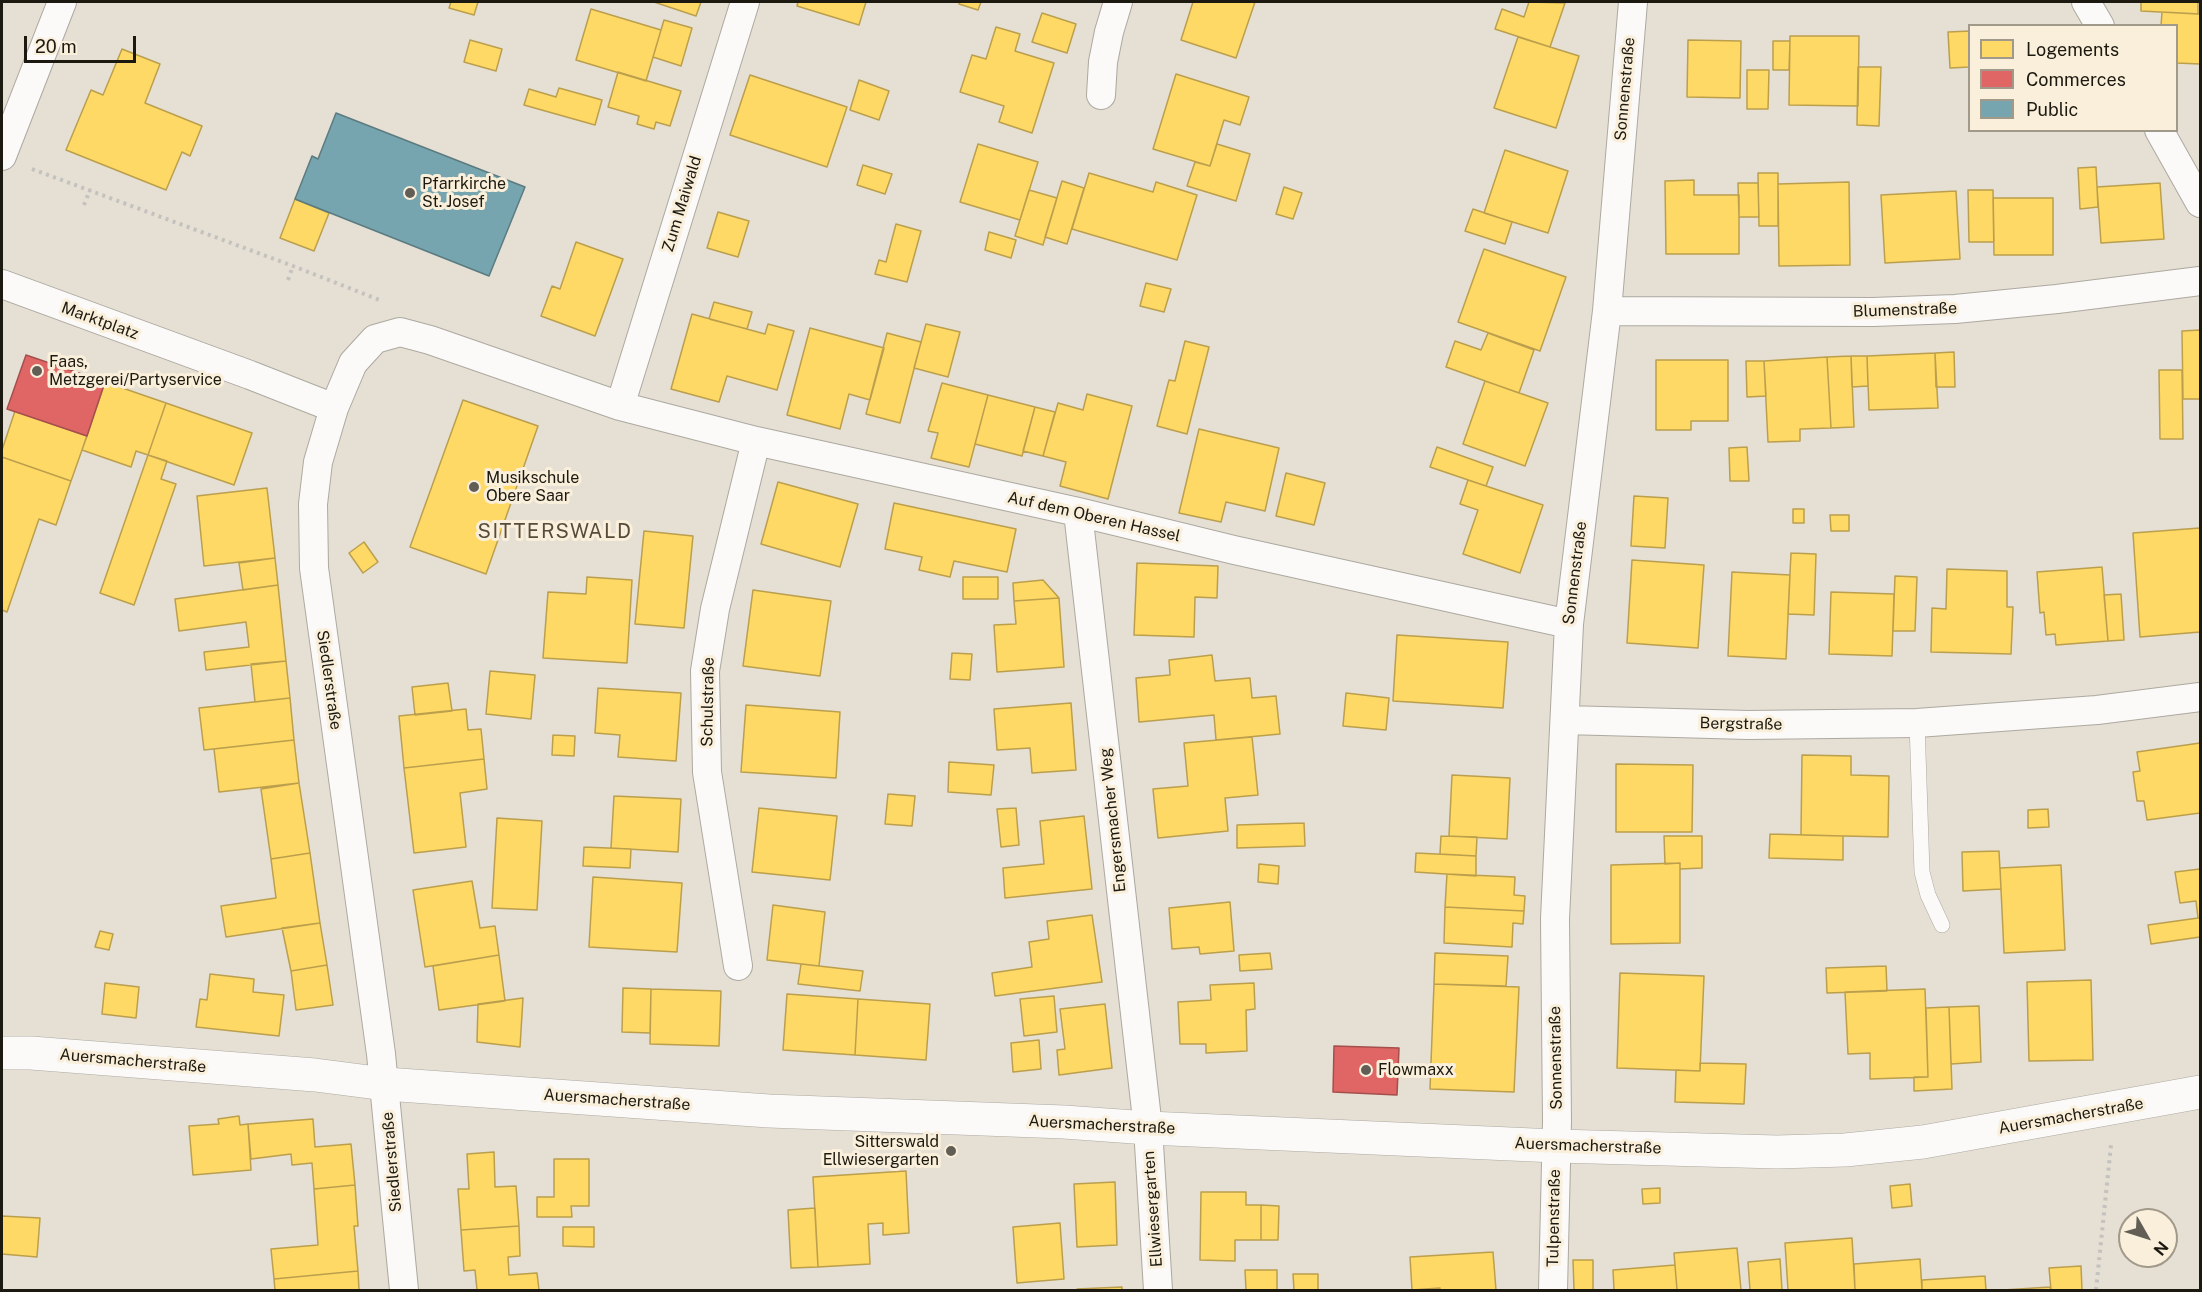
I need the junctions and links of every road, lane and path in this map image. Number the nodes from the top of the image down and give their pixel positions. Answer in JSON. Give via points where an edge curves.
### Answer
{"nodes":[{"id":1,"x":62,"y":2,"type":"edge"},
{"id":2,"x":745,"y":2,"type":"edge"},
{"id":3,"x":1118,"y":2,"type":"edge"},
{"id":4,"x":1633,"y":2,"type":"edge"},
{"id":5,"x":2086,"y":2,"type":"edge"},
{"id":6,"x":2099,"y":24,"type":"edge"},
{"id":7,"x":1101,"y":95,"type":"dead end"},
{"id":8,"x":2160,"y":132,"type":"edge"},
{"id":9,"x":13,"y":161,"type":"edge"},
{"id":10,"x":90,"y":190,"type":"junction"},
{"id":11,"x":2200,"y":203,"type":"edge"},
{"id":12,"x":84,"y":206,"type":"dead end"},
{"id":13,"x":293,"y":266,"type":"junction"},
{"id":14,"x":288,"y":280,"type":"dead end"},
{"id":15,"x":2200,"y":281,"type":"edge"},
{"id":16,"x":5,"y":289,"type":"edge"},
{"id":17,"x":1607,"y":312,"type":"junction"},
{"id":18,"x":400,"y":332,"type":"junction"},
{"id":19,"x":620,"y":406,"type":"junction"},
{"id":20,"x":334,"y":408,"type":"junction"},
{"id":21,"x":756,"y":441,"type":"junction"},
{"id":22,"x":1078,"y":512,"type":"junction"},
{"id":23,"x":1569,"y":624,"type":"junction"},
{"id":24,"x":2200,"y":697,"type":"edge"},
{"id":25,"x":1565,"y":720,"type":"junction"},
{"id":26,"x":1917,"y":723,"type":"junction"},
{"id":27,"x":1942,"y":925,"type":"dead end"},
{"id":28,"x":738,"y":966,"type":"dead end"},
{"id":29,"x":2,"y":1053,"type":"edge"},
{"id":30,"x":385,"y":1084,"type":"junction"},
{"id":31,"x":2200,"y":1092,"type":"edge"},
{"id":32,"x":2114,"y":1108,"type":"junction"},
{"id":33,"x":1148,"y":1128,"type":"junction"},
{"id":34,"x":1556,"y":1146,"type":"junction"},
{"id":35,"x":404,"y":1290,"type":"edge"},
{"id":36,"x":1158,"y":1290,"type":"edge"},
{"id":37,"x":1553,"y":1290,"type":"edge"},
{"id":38,"x":2096,"y":1290,"type":"edge"}],
"edges":[{"from":1,"to":9,"type":"street"},
{"from":2,"to":19,"type":"street","name":"Zum Maiwald"},
{"from":3,"to":7,"type":"street","via":[[1105,52]]},
{"from":4,"to":17,"type":"street","name":"Sonnenstraße"},
{"from":5,"to":6,"type":"street"},
{"from":8,"to":11,"type":"street"},
{"from":9,"to":10,"type":"path"},
{"from":10,"to":12,"type":"path"},
{"from":10,"to":13,"type":"path"},
{"from":13,"to":14,"type":"path"},
{"from":13,"to":18,"type":"path","via":[[385,302]]},
{"from":15,"to":17,"type":"street","name":"Blumenstraße","via":[[1955,309]]},
{"from":16,"to":20,"type":"street","name":"Marktplatz"},
{"from":17,"to":23,"type":"street","name":"Sonnenstraße"},
{"from":18,"to":19,"type":"street"},
{"from":18,"to":20,"type":"street","name":"Siedlerstraße","via":[[375,339],[353,363]]},
{"from":19,"to":21,"type":"street","name":"Auf dem Oberen Hassel"},
{"from":20,"to":30,"type":"street","name":"Siedlerstraße","via":[[318,462],[313,504],[314,568]]},
{"from":21,"to":22,"type":"street","name":"Auf dem Oberen Hassel"},
{"from":21,"to":28,"type":"street","name":"Schulstraße","via":[[715,609],[705,671],[707,772]]},
{"from":22,"to":23,"type":"street","name":"Auf dem Oberen Hassel"},
{"from":22,"to":33,"type":"street","name":"Engersmacher Weg"},
{"from":23,"to":25,"type":"street","name":"Sonnenstraße"},
{"from":24,"to":26,"type":"street","name":"Bergstraße","via":[[2097,710]]},
{"from":25,"to":26,"type":"street","name":"Bergstraße","via":[[1748,726]]},
{"from":25,"to":34,"type":"street","name":"Sonnenstraße","via":[[1555,919]]},
{"from":26,"to":27,"type":"lane","via":[[1922,872]]},
{"from":29,"to":30,"type":"street","name":"Auersmacherstraße","via":[[291,1073]]},
{"from":30,"to":33,"type":"street","name":"Auersmacherstraße","via":[[769,1111]]},
{"from":30,"to":35,"type":"street","name":"Siedlerstraße"},
{"from":31,"to":32,"type":"street","name":"Auersmacherstraße"},
{"from":32,"to":34,"type":"street","name":"Auersmacherstraße","via":[[1923,1142],[1845,1150]]},
{"from":32,"to":38,"type":"path"},
{"from":33,"to":34,"type":"street","name":"Auersmacherstraße"},
{"from":33,"to":36,"type":"street","name":"Ellwiesergarten"},
{"from":34,"to":37,"type":"street","name":"Tulpenstraße"}]}
